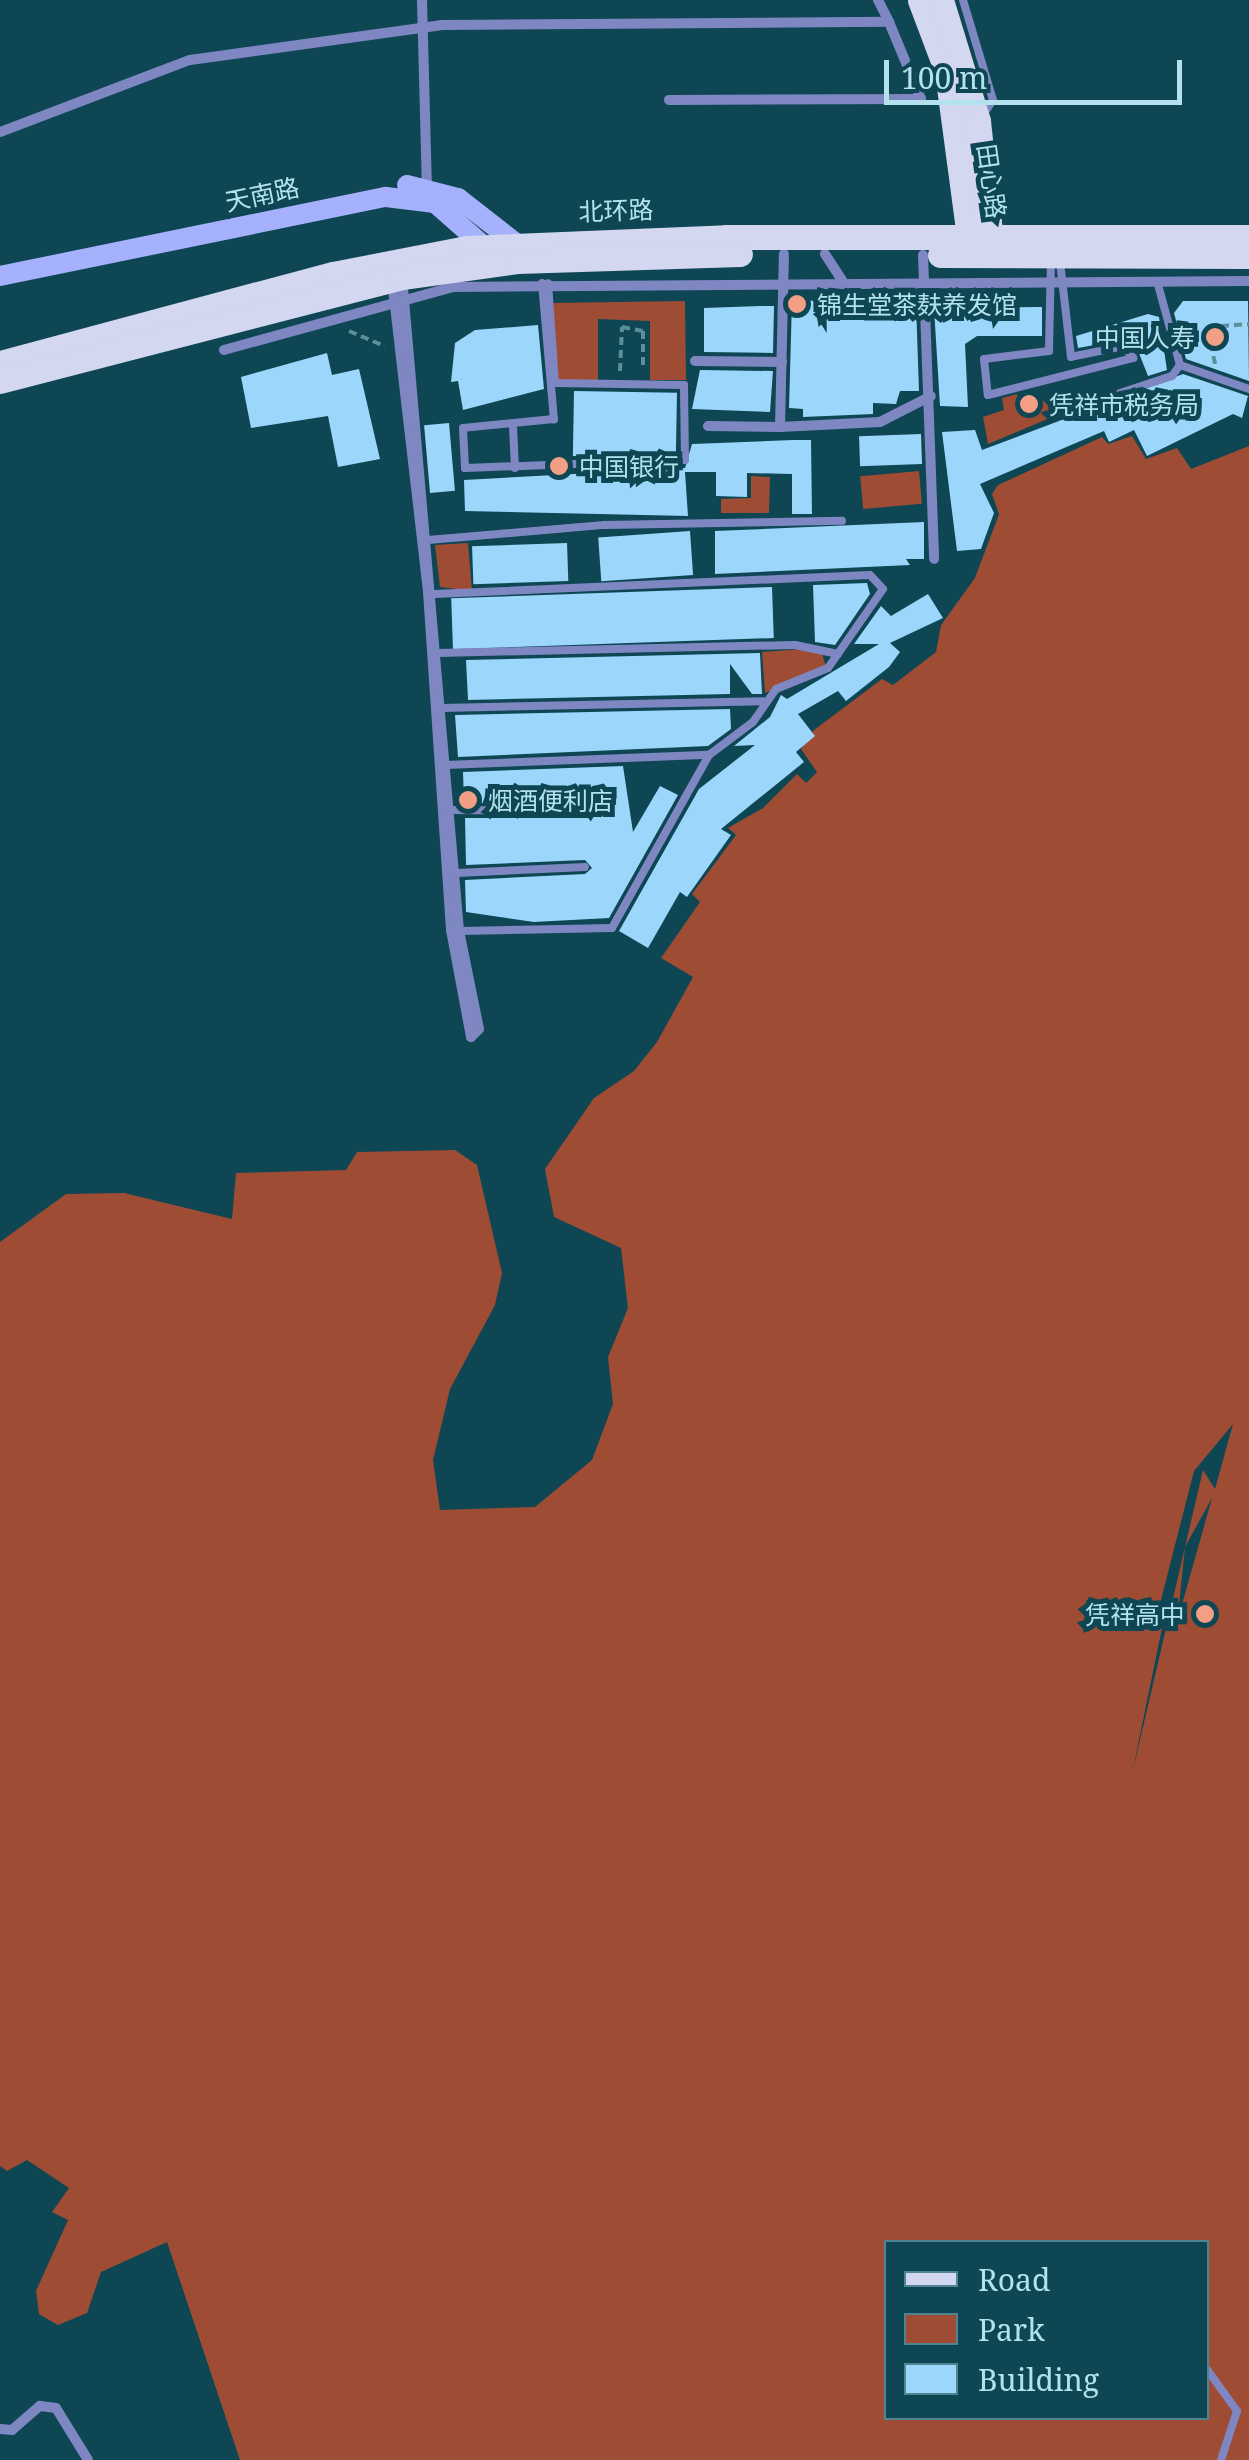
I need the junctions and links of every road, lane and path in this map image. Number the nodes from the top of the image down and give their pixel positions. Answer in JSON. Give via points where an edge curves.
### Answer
{"nodes":[{"id":1,"x":422,"y":0,"type":"edge"},
{"id":2,"x":878,"y":0,"type":"edge"},
{"id":3,"x":920,"y":0,"type":"edge"},
{"id":4,"x":941,"y":0,"type":"edge"},
{"id":5,"x":963,"y":0,"type":"edge"},
{"id":6,"x":889,"y":22,"type":"junction"},
{"id":7,"x":424,"y":28,"type":"junction"},
{"id":8,"x":921,"y":99,"type":"junction"},
{"id":9,"x":669,"y":100,"type":"dead end"},
{"id":10,"x":951,"y":104,"type":"junction"},
{"id":11,"x":978,"y":121,"type":"junction"},
{"id":12,"x":0,"y":132,"type":"edge"},
{"id":13,"x":427,"y":187,"type":"junction"},
{"id":14,"x":1249,"y":237,"type":"edge"},
{"id":15,"x":981,"y":246,"type":"junction"},
{"id":16,"x":484,"y":247,"type":"junction"},
{"id":17,"x":517,"y":252,"type":"junction"},
{"id":18,"x":824,"y":254,"type":"junction"},
{"id":19,"x":666,"y":256,"type":"junction"},
{"id":20,"x":1249,"y":256,"type":"edge"},
{"id":21,"x":0,"y":262,"type":"edge"},
{"id":22,"x":784,"y":267,"type":"junction"},
{"id":23,"x":925,"y":267,"type":"junction"},
{"id":24,"x":1056,"y":268,"type":"junction"},
{"id":25,"x":0,"y":276,"type":"edge"},
{"id":26,"x":397,"y":278,"type":"junction"},
{"id":27,"x":681,"y":280,"type":"junction"},
{"id":28,"x":842,"y":280,"type":"junction"},
{"id":29,"x":1156,"y":281,"type":"junction"},
{"id":30,"x":1249,"y":281,"type":"edge"},
{"id":31,"x":545,"y":283,"type":"junction"},
{"id":32,"x":1249,"y":324,"type":"edge"},
{"id":33,"x":224,"y":350,"type":"dead end"},
{"id":34,"x":696,"y":360,"type":"dead end"},
{"id":35,"x":782,"y":362,"type":"junction"},
{"id":36,"x":0,"y":363,"type":"edge"},
{"id":37,"x":1180,"y":364,"type":"junction"},
{"id":38,"x":1221,"y":373,"type":"dead end"},
{"id":39,"x":0,"y":382,"type":"edge"},
{"id":40,"x":620,"y":385,"type":"junction"},
{"id":41,"x":643,"y":385,"type":"junction"},
{"id":42,"x":1249,"y":389,"type":"edge"},
{"id":43,"x":1120,"y":393,"type":"dead end"},
{"id":44,"x":931,"y":396,"type":"junction"},
{"id":45,"x":513,"y":426,"type":"junction"},
{"id":46,"x":708,"y":426,"type":"dead end"},
{"id":47,"x":780,"y":427,"type":"junction"},
{"id":48,"x":515,"y":468,"type":"junction"},
{"id":49,"x":842,"y":521,"type":"dead end"},
{"id":50,"x":428,"y":540,"type":"junction"},
{"id":51,"x":934,"y":559,"type":"dead end"},
{"id":52,"x":434,"y":594,"type":"junction"},
{"id":53,"x":438,"y":653,"type":"junction"},
{"id":54,"x":838,"y":654,"type":"junction"},
{"id":55,"x":763,"y":701,"type":"junction"},
{"id":56,"x":442,"y":708,"type":"junction"},
{"id":57,"x":709,"y":755,"type":"junction"},
{"id":58,"x":445,"y":765,"type":"junction"},
{"id":59,"x":451,"y":810,"type":"junction"},
{"id":60,"x":592,"y":811,"type":"dead end"},
{"id":61,"x":585,"y":867,"type":"dead end"},
{"id":62,"x":457,"y":873,"type":"junction"},
{"id":63,"x":460,"y":931,"type":"junction"},
{"id":64,"x":1209,"y":2372,"type":"edge"},
{"id":65,"x":0,"y":2429,"type":"edge"},
{"id":66,"x":88,"y":2460,"type":"edge"},
{"id":67,"x":1221,"y":2460,"type":"edge"}],
"edges":[{"from":1,"to":7,"type":"street"},
{"from":2,"to":6,"type":"street"},
{"from":3,"to":10,"type":"main road","name":"田心路"},
{"from":4,"to":11,"type":"main road","name":"田心路"},
{"from":5,"to":11,"type":"lane","via":[[993,100]]},
{"from":6,"to":7,"type":"street","via":[[654,18]]},
{"from":6,"to":8,"type":"street"},
{"from":7,"to":12,"type":"street","via":[[190,60]]},
{"from":7,"to":13,"type":"street"},
{"from":8,"to":9,"type":"street"},
{"from":8,"to":10,"type":"street"},
{"from":10,"to":15,"type":"main road","name":"田心路"},
{"from":11,"to":15,"type":"main road","name":"田心路"},
{"from":13,"to":17,"type":"main road","name":"天南路","via":[[458,198]]},
{"from":13,"to":21,"type":"main road","name":"天南路","via":[[332,192]]},
{"from":14,"to":15,"type":"main road","name":"北环路"},
{"from":15,"to":17,"type":"main road","name":"北环路"},
{"from":15,"to":23,"type":"main road","name":"北环路"},
{"from":15,"to":24,"type":"main road","name":"北环路"},
{"from":16,"to":17,"type":"main road","name":"北环路"},
{"from":16,"to":25,"type":"main road","name":"天南路","via":[[435,203],[386,197]]},
{"from":16,"to":26,"type":"main road","name":"北环路"},
{"from":17,"to":19,"type":"main road","name":"北环路"},
{"from":17,"to":26,"type":"main road","name":"北环路"},
{"from":18,"to":22,"type":"main road","name":"北环路"},
{"from":18,"to":23,"type":"main road","name":"北环路"},
{"from":18,"to":28,"type":"street"},
{"from":19,"to":22,"type":"main road","name":"北环路"},
{"from":19,"to":27,"type":"street"},
{"from":20,"to":24,"type":"main road","name":"北环路"},
{"from":22,"to":27,"type":"street"},
{"from":22,"to":28,"type":"street"},
{"from":22,"to":35,"type":"street"},
{"from":23,"to":24,"type":"street"},
{"from":23,"to":28,"type":"street"},
{"from":23,"to":44,"type":"street"},
{"from":24,"to":24,"type":"lane","via":[[1049,351],[984,359],[988,394],[1133,358],[1124,346],[1071,356]]},
{"from":24,"to":29,"type":"street"},
{"from":26,"to":31,"type":"street"},
{"from":26,"to":33,"type":"street","via":[[340,324]]},
{"from":26,"to":36,"type":"main road","name":"北环路"},
{"from":26,"to":39,"type":"main road","name":"北环路"},
{"from":26,"to":50,"type":"street"},
{"from":26,"to":63,"type":"street","via":[[452,930],[472,1036],[478,1029]]},
{"from":27,"to":31,"type":"street"},
{"from":29,"to":30,"type":"street"},
{"from":29,"to":37,"type":"lane"},
{"from":31,"to":40,"type":"lane","via":[[555,383]]},
{"from":31,"to":45,"type":"lane","via":[[554,419]]},
{"from":32,"to":38,"type":"path","via":[[1208,327]]},
{"from":34,"to":35,"type":"street"},
{"from":35,"to":47,"type":"street"},
{"from":37,"to":42,"type":"lane"},
{"from":37,"to":43,"type":"lane","via":[[1172,376]]},
{"from":40,"to":41,"type":"lane"},
{"from":40,"to":41,"type":"path","via":[[622,327],[643,332]]},
{"from":41,"to":48,"type":"lane","via":[[686,388],[686,460]]},
{"from":44,"to":47,"type":"street","via":[[880,422]]},
{"from":44,"to":51,"type":"street"},
{"from":45,"to":48,"type":"lane"},
{"from":45,"to":48,"type":"lane","via":[[460,433],[468,470]]},
{"from":46,"to":47,"type":"street"},
{"from":49,"to":50,"type":"lane","via":[[604,525]]},
{"from":50,"to":52,"type":"street"},
{"from":52,"to":53,"type":"street"},
{"from":52,"to":54,"type":"lane","via":[[874,577],[883,590],[879,605]]},
{"from":53,"to":54,"type":"lane","via":[[795,645]]},
{"from":53,"to":56,"type":"street"},
{"from":54,"to":55,"type":"lane","via":[[823,672]]},
{"from":55,"to":56,"type":"lane"},
{"from":55,"to":57,"type":"lane","via":[[753,722]]},
{"from":56,"to":58,"type":"street"},
{"from":57,"to":58,"type":"lane"},
{"from":57,"to":63,"type":"lane","via":[[612,928]]},
{"from":58,"to":59,"type":"street"},
{"from":59,"to":60,"type":"lane"},
{"from":59,"to":62,"type":"street"},
{"from":61,"to":62,"type":"lane"},
{"from":62,"to":63,"type":"street"},
{"from":64,"to":67,"type":"lane","via":[[1237,2411]]},
{"from":65,"to":66,"type":"street","via":[[12,2430],[40,2406],[56,2408]]}]}
